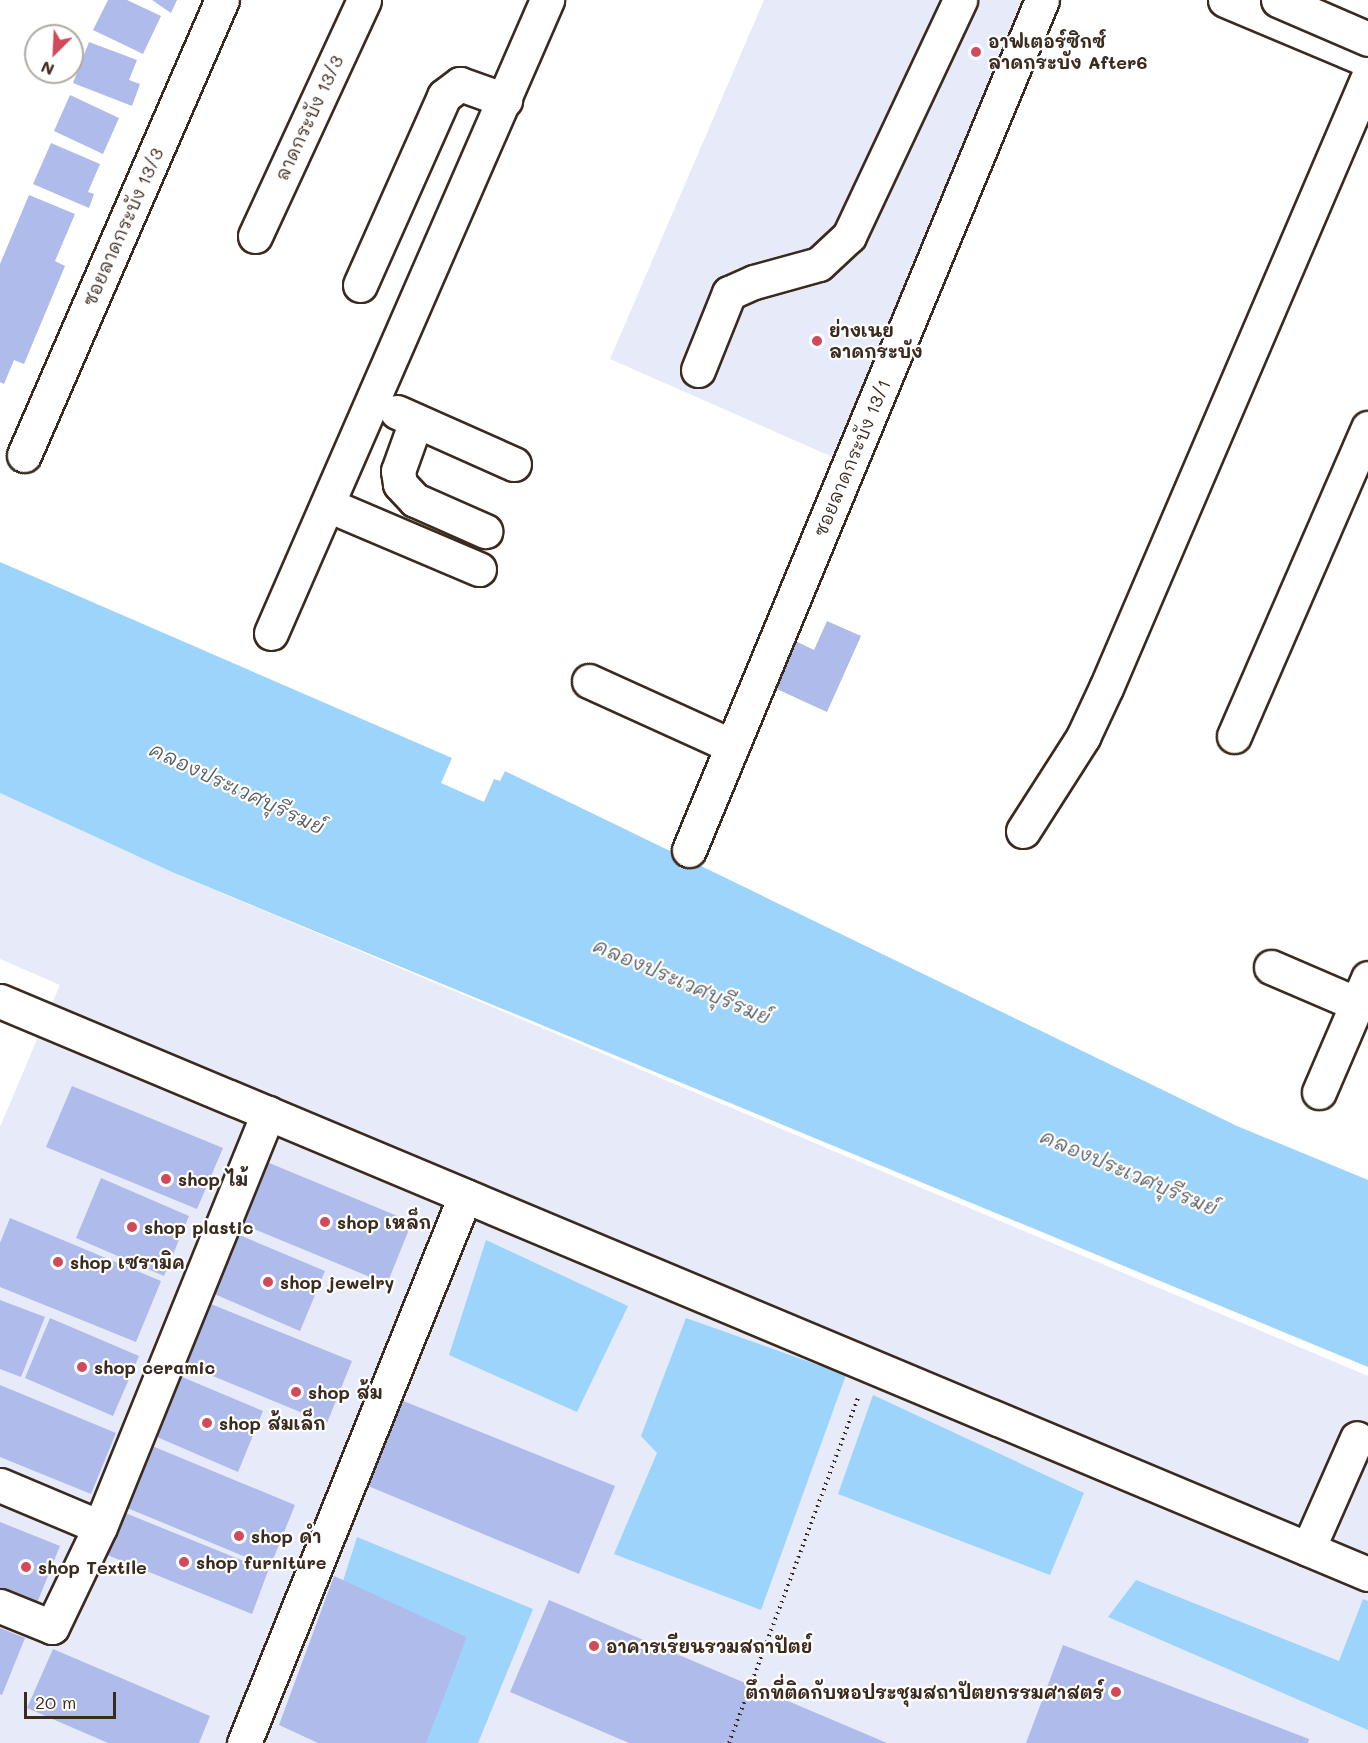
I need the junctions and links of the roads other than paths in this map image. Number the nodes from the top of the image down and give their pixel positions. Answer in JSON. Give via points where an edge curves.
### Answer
{"nodes":[{"id":1,"x":222,"y":0,"type":"edge"},
{"id":2,"x":364,"y":0,"type":"edge"},
{"id":3,"x":547,"y":0,"type":"edge"},
{"id":4,"x":960,"y":0,"type":"edge"},
{"id":5,"x":1042,"y":0,"type":"edge"},
{"id":6,"x":1225,"y":0,"type":"edge"},
{"id":7,"x":1278,"y":0,"type":"edge"},
{"id":8,"x":1314,"y":0,"type":"edge"},
{"id":9,"x":1359,"y":49,"type":"edge"},
{"id":10,"x":1368,"y":77,"type":"edge"},
{"id":11,"x":505,"y":100,"type":"junction"},
{"id":12,"x":255,"y":236,"type":"dead end"},
{"id":13,"x":360,"y":285,"type":"dead end"},
{"id":14,"x":698,"y":370,"type":"dead end"},
{"id":15,"x":373,"y":401,"type":"junction"},
{"id":16,"x":416,"y":420,"type":"junction"},
{"id":17,"x":1368,"y":428,"type":"edge"},
{"id":18,"x":24,"y":455,"type":"dead end"},
{"id":19,"x":514,"y":464,"type":"dead end"},
{"id":20,"x":328,"y":504,"type":"junction"},
{"id":21,"x":485,"y":531,"type":"dead end"},
{"id":22,"x":479,"y":569,"type":"dead end"},
{"id":23,"x":271,"y":633,"type":"dead end"},
{"id":24,"x":589,"y":681,"type":"dead end"},
{"id":25,"x":1234,"y":736,"type":"dead end"},
{"id":26,"x":732,"y":746,"type":"junction"},
{"id":27,"x":1023,"y":831,"type":"dead end"},
{"id":28,"x":689,"y":850,"type":"dead end"},
{"id":29,"x":1271,"y":967,"type":"dead end"},
{"id":30,"x":0,"y":1001,"type":"edge"},
{"id":31,"x":1361,"y":1007,"type":"edge"},
{"id":32,"x":1319,"y":1092,"type":"dead end"},
{"id":33,"x":268,"y":1113,"type":"junction"},
{"id":34,"x":465,"y":1196,"type":"junction"},
{"id":35,"x":1357,"y":1438,"type":"dead end"},
{"id":36,"x":0,"y":1485,"type":"edge"},
{"id":37,"x":100,"y":1527,"type":"junction"},
{"id":38,"x":1308,"y":1549,"type":"junction"},
{"id":39,"x":1365,"y":1565,"type":"edge"},
{"id":40,"x":0,"y":1606,"type":"edge"},
{"id":41,"x":244,"y":1743,"type":"edge"}],
"edges":[{"from":1,"to":18,"type":"street","name":"ซอยลาดกระบัง 13/3"},
{"from":2,"to":12,"type":"street","name":"ลาดกระบัง 13/3"},
{"from":3,"to":11,"type":"street"},
{"from":4,"to":14,"type":"street","via":[[849,236],[819,264],[729,293]]},
{"from":5,"to":26,"type":"street","name":"ซอยลาดกระบัง 13/1"},
{"from":6,"to":9,"type":"street"},
{"from":7,"to":9,"type":"street","bridge":true},
{"from":8,"to":9,"type":"street"},
{"from":10,"to":27,"type":"street","via":[[1106,688],[1060,776]]},
{"from":11,"to":13,"type":"street","via":[[460,84],[444,96]]},
{"from":11,"to":15,"type":"street"},
{"from":15,"to":16,"type":"street"},
{"from":15,"to":20,"type":"street"},
{"from":16,"to":19,"type":"street"},
{"from":16,"to":21,"type":"street","via":[[398,471],[400,484],[415,500]]},
{"from":17,"to":25,"type":"street"},
{"from":20,"to":22,"type":"street"},
{"from":20,"to":23,"type":"street"},
{"from":24,"to":26,"type":"street"},
{"from":26,"to":28,"type":"street","name":"ซอยลาดกระบัง 13/1"},
{"from":29,"to":31,"type":"street"},
{"from":30,"to":33,"type":"street"},
{"from":31,"to":32,"type":"street"},
{"from":33,"to":34,"type":"street"},
{"from":33,"to":37,"type":"street"},
{"from":34,"to":38,"type":"street"},
{"from":34,"to":41,"type":"street"},
{"from":35,"to":38,"type":"street"},
{"from":36,"to":37,"type":"street"},
{"from":37,"to":40,"type":"street","via":[[52,1627]]},
{"from":38,"to":39,"type":"street"}]}
